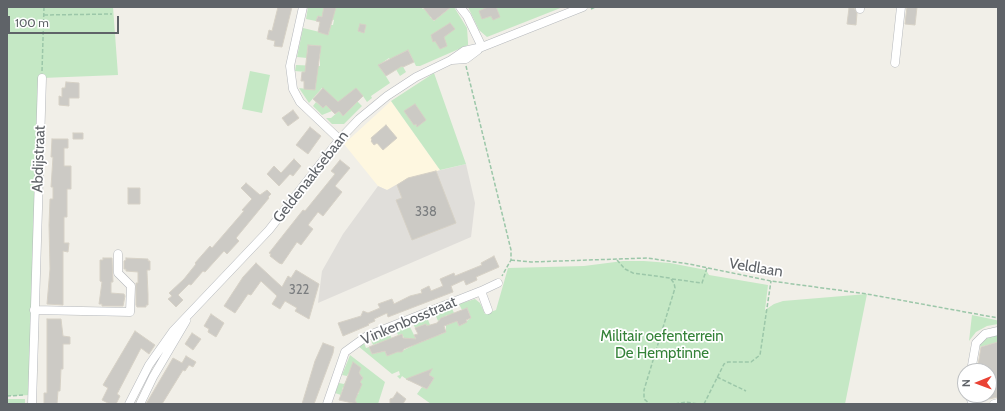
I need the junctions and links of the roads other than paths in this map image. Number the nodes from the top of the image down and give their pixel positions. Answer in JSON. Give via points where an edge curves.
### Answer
{"nodes":[{"id":1,"x":303,"y":7,"type":"edge"},
{"id":2,"x":460,"y":7,"type":"edge"},
{"id":3,"x":901,"y":7,"type":"edge"},
{"id":4,"x":585,"y":8,"type":"edge"},
{"id":5,"x":482,"y":47,"type":"junction"},
{"id":6,"x":895,"y":63,"type":"dead end"},
{"id":7,"x":42,"y":78,"type":"road end"},
{"id":8,"x":340,"y":139,"type":"junction"},
{"id":9,"x":118,"y":254,"type":"dead end"},
{"id":10,"x":498,"y":283,"type":"road end"},
{"id":11,"x":481,"y":291,"type":"junction"},
{"id":12,"x":34,"y":310,"type":"junction"},
{"id":13,"x":488,"y":310,"type":"dead end"},
{"id":14,"x":188,"y":316,"type":"junction"},
{"id":15,"x":998,"y":331,"type":"edge"},
{"id":16,"x":972,"y":363,"type":"edge"},
{"id":17,"x":32,"y":400,"type":"edge"},
{"id":18,"x":998,"y":403,"type":"edge"},
{"id":19,"x":129,"y":404,"type":"edge"},
{"id":20,"x":140,"y":404,"type":"edge"},
{"id":21,"x":327,"y":404,"type":"edge"},
{"id":22,"x":994,"y":404,"type":"edge"}],
"edges":[{"from":1,"to":8,"type":"street","via":[[290,66],[292,89],[300,102]]},
{"from":2,"to":5,"type":"street"},
{"from":3,"to":6,"type":"street"},
{"from":4,"to":5,"type":"street","name":"Geldenaaksebaan"},
{"from":5,"to":8,"type":"street","name":"Geldenaaksebaan","via":[[466,59],[451,60],[416,77],[387,96]]},
{"from":7,"to":12,"type":"street","name":"Abdijstraat"},
{"from":8,"to":14,"type":"street","name":"Geldenaaksebaan","via":[[269,230]]},
{"from":9,"to":12,"type":"street","via":[[118,273],[131,286],[130,312]]},
{"from":10,"to":11,"type":"street","name":"Vinkenbosstraat"},
{"from":11,"to":13,"type":"street"},
{"from":11,"to":21,"type":"street","name":"Vinkenbosstraat","via":[[367,336],[353,346],[345,352]]},
{"from":12,"to":17,"type":"street","name":"Abdijstraat"},
{"from":14,"to":19,"type":"street","name":"Geldenaaksebaan","via":[[173,331],[149,365]]},
{"from":14,"to":20,"type":"street","name":"Geldenaaksebaan"},
{"from":15,"to":16,"type":"street","via":[[985,334],[976,343]]},
{"from":18,"to":22,"type":"street"}]}
